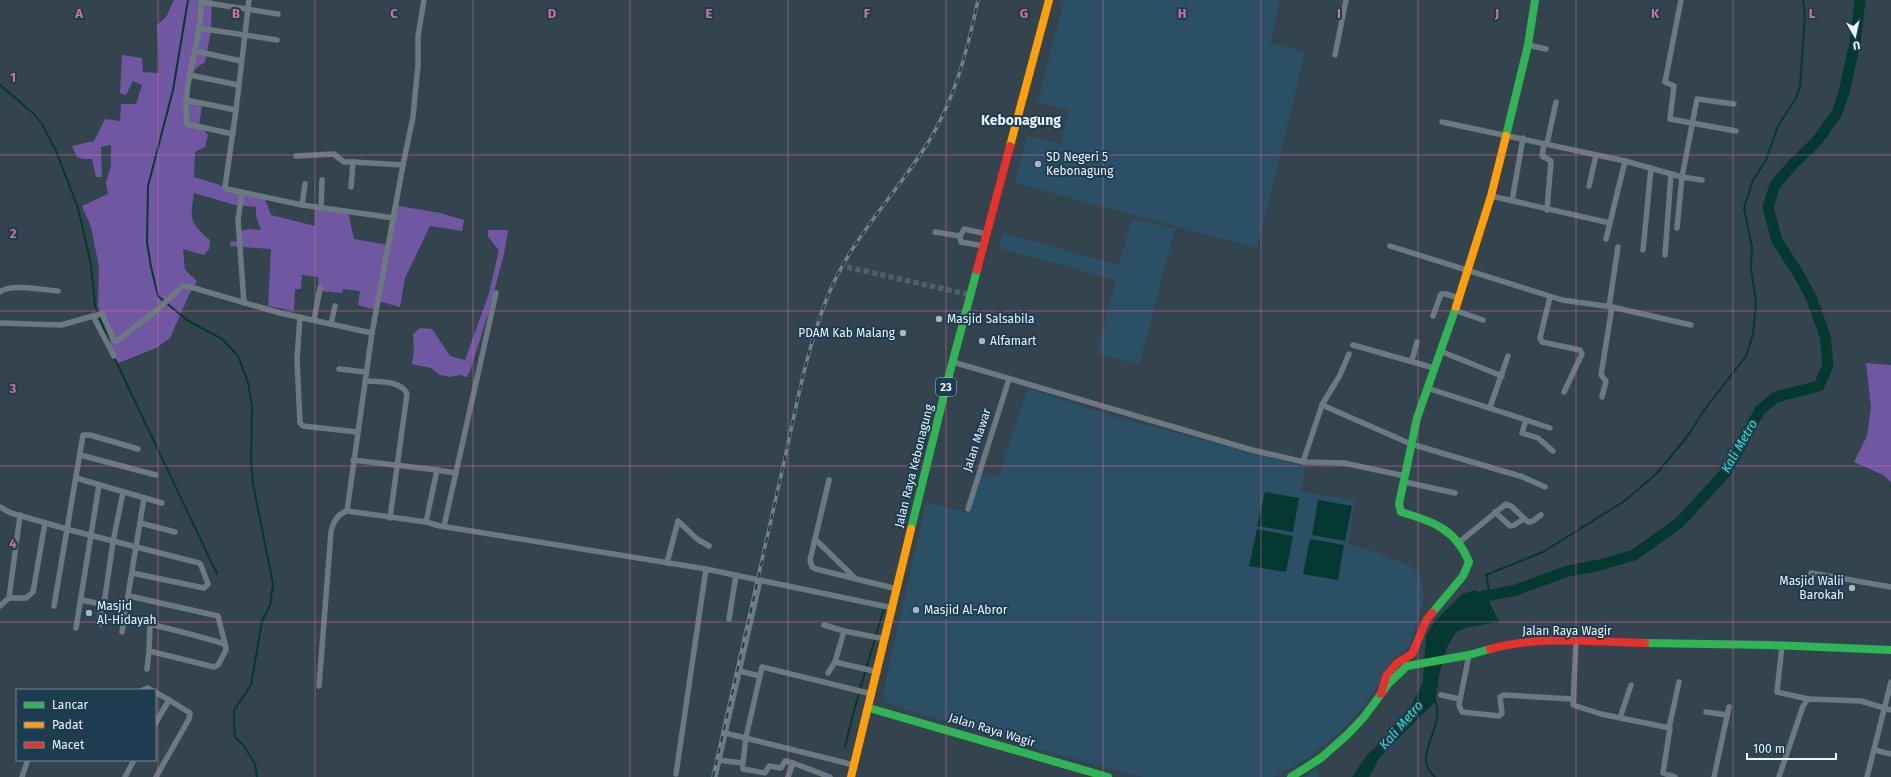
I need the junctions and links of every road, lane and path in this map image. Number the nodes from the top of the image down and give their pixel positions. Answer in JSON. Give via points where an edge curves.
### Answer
{"nodes":[{"id":1,"x":249,"y":0,"type":"edge"},
{"id":2,"x":424,"y":0,"type":"edge"},
{"id":3,"x":1048,"y":0,"type":"edge"},
{"id":4,"x":1346,"y":0,"type":"edge"},
{"id":5,"x":1535,"y":0,"type":"edge"},
{"id":6,"x":1681,"y":0,"type":"edge"},
{"id":7,"x":201,"y":1,"type":"edge"},
{"id":8,"x":247,"y":11,"type":"junction"},
{"id":9,"x":278,"y":14,"type":"dead end"},
{"id":10,"x":198,"y":28,"type":"junction"},
{"id":11,"x":244,"y":36,"type":"junction"},
{"id":12,"x":277,"y":40,"type":"dead end"},
{"id":13,"x":1528,"y":45,"type":"junction"},
{"id":14,"x":1546,"y":49,"type":"dead end"},
{"id":15,"x":195,"y":52,"type":"junction"},
{"id":16,"x":1335,"y":55,"type":"dead end"},
{"id":17,"x":241,"y":61,"type":"junction"},
{"id":18,"x":190,"y":75,"type":"junction"},
{"id":19,"x":238,"y":85,"type":"junction"},
{"id":20,"x":186,"y":100,"type":"junction"},
{"id":21,"x":1556,"y":102,"type":"dead end"},
{"id":22,"x":1734,"y":104,"type":"dead end"},
{"id":23,"x":236,"y":110,"type":"junction"},
{"id":24,"x":1442,"y":122,"type":"dead end"},
{"id":25,"x":1693,"y":124,"type":"junction"},
{"id":26,"x":1736,"y":131,"type":"dead end"},
{"id":27,"x":233,"y":134,"type":"junction"},
{"id":28,"x":1507,"y":135,"type":"junction"},
{"id":29,"x":1523,"y":138,"type":"junction"},
{"id":30,"x":1546,"y":144,"type":"junction"},
{"id":31,"x":1596,"y":155,"type":"junction"},
{"id":32,"x":296,"y":156,"type":"dead end"},
{"id":33,"x":1625,"y":161,"type":"junction"},
{"id":34,"x":353,"y":162,"type":"junction"},
{"id":35,"x":403,"y":165,"type":"junction"},
{"id":36,"x":1651,"y":168,"type":"junction"},
{"id":37,"x":1671,"y":174,"type":"junction"},
{"id":38,"x":1682,"y":177,"type":"junction"},
{"id":39,"x":322,"y":180,"type":"dead end"},
{"id":40,"x":1702,"y":180,"type":"dead end"},
{"id":41,"x":305,"y":184,"type":"dead end"},
{"id":42,"x":1589,"y":186,"type":"dead end"},
{"id":43,"x":352,"y":187,"type":"dead end"},
{"id":44,"x":242,"y":193,"type":"junction"},
{"id":45,"x":1491,"y":196,"type":"junction"},
{"id":46,"x":1512,"y":202,"type":"junction"},
{"id":47,"x":302,"y":206,"type":"junction"},
{"id":48,"x":321,"y":208,"type":"junction"},
{"id":49,"x":1547,"y":210,"type":"junction"},
{"id":50,"x":394,"y":218,"type":"junction"},
{"id":51,"x":1610,"y":223,"type":"junction"},
{"id":52,"x":1677,"y":228,"type":"dead end"},
{"id":53,"x":935,"y":232,"type":"dead end"},
{"id":54,"x":987,"y":234,"type":"junction"},
{"id":55,"x":960,"y":236,"type":"junction"},
{"id":56,"x":1606,"y":239,"type":"dead end"},
{"id":57,"x":984,"y":246,"type":"junction"},
{"id":58,"x":1390,"y":246,"type":"dead end"},
{"id":59,"x":1618,"y":247,"type":"dead end"},
{"id":60,"x":1643,"y":250,"type":"dead end"},
{"id":61,"x":1665,"y":255,"type":"dead end"},
{"id":62,"x":1469,"y":270,"type":"junction"},
{"id":63,"x":320,"y":288,"type":"dead end"},
{"id":64,"x":58,"y":291,"type":"dead end"},
{"id":65,"x":0,"y":292,"type":"edge"},
{"id":66,"x":496,"y":293,"type":"dead end"},
{"id":67,"x":1550,"y":297,"type":"junction"},
{"id":68,"x":1459,"y":298,"type":"junction"},
{"id":69,"x":244,"y":303,"type":"junction"},
{"id":70,"x":336,"y":306,"type":"dead end"},
{"id":71,"x":1610,"y":307,"type":"junction"},
{"id":72,"x":1454,"y":310,"type":"junction"},
{"id":73,"x":96,"y":315,"type":"junction"},
{"id":74,"x":1433,"y":316,"type":"dead end"},
{"id":75,"x":300,"y":317,"type":"junction"},
{"id":76,"x":314,"y":320,"type":"junction"},
{"id":77,"x":1483,"y":320,"type":"dead end"},
{"id":78,"x":0,"y":323,"type":"edge"},
{"id":79,"x":331,"y":324,"type":"junction"},
{"id":80,"x":1691,"y":325,"type":"dead end"},
{"id":81,"x":372,"y":333,"type":"junction"},
{"id":82,"x":1417,"y":342,"type":"dead end"},
{"id":83,"x":1356,"y":345,"type":"dead end"},
{"id":84,"x":1440,"y":351,"type":"junction"},
{"id":85,"x":1349,"y":354,"type":"dead end"},
{"id":86,"x":114,"y":356,"type":"dead end"},
{"id":87,"x":1508,"y":356,"type":"dead end"},
{"id":88,"x":1412,"y":360,"type":"junction"},
{"id":89,"x":953,"y":362,"type":"junction"},
{"id":90,"x":1434,"y":368,"type":"junction"},
{"id":91,"x":340,"y":369,"type":"dead end"},
{"id":92,"x":366,"y":372,"type":"junction"},
{"id":93,"x":1502,"y":376,"type":"junction"},
{"id":94,"x":1009,"y":378,"type":"junction"},
{"id":95,"x":365,"y":380,"type":"junction"},
{"id":96,"x":1427,"y":388,"type":"junction"},
{"id":97,"x":1564,"y":392,"type":"dead end"},
{"id":98,"x":1602,"y":397,"type":"dead end"},
{"id":99,"x":1322,"y":405,"type":"junction"},
{"id":100,"x":1490,"y":407,"type":"junction"},
{"id":101,"x":1526,"y":420,"type":"junction"},
{"id":102,"x":1550,"y":428,"type":"dead end"},
{"id":103,"x":357,"y":432,"type":"junction"},
{"id":104,"x":1411,"y":444,"type":"junction"},
{"id":105,"x":138,"y":449,"type":"dead end"},
{"id":106,"x":1553,"y":451,"type":"dead end"},
{"id":107,"x":80,"y":455,"type":"junction"},
{"id":108,"x":353,"y":460,"type":"junction"},
{"id":109,"x":1303,"y":462,"type":"junction"},
{"id":110,"x":397,"y":465,"type":"junction"},
{"id":111,"x":437,"y":470,"type":"junction"},
{"id":112,"x":456,"y":473,"type":"junction"},
{"id":113,"x":156,"y":476,"type":"dead end"},
{"id":114,"x":76,"y":478,"type":"junction"},
{"id":115,"x":1405,"y":479,"type":"junction"},
{"id":116,"x":829,"y":480,"type":"dead end"},
{"id":117,"x":99,"y":485,"type":"junction"},
{"id":118,"x":1545,"y":487,"type":"dead end"},
{"id":119,"x":123,"y":492,"type":"junction"},
{"id":120,"x":1455,"y":493,"type":"dead end"},
{"id":121,"x":144,"y":498,"type":"junction"},
{"id":122,"x":162,"y":503,"type":"dead end"},
{"id":123,"x":0,"y":507,"type":"edge"},
{"id":124,"x":968,"y":510,"type":"dead end"},
{"id":125,"x":347,"y":511,"type":"junction"},
{"id":126,"x":1495,"y":512,"type":"junction"},
{"id":127,"x":20,"y":515,"type":"junction"},
{"id":128,"x":1541,"y":515,"type":"dead end"},
{"id":129,"x":390,"y":518,"type":"junction"},
{"id":130,"x":1524,"y":519,"type":"junction"},
{"id":131,"x":426,"y":522,"type":"junction"},
{"id":132,"x":45,"y":523,"type":"junction"},
{"id":133,"x":140,"y":523,"type":"junction"},
{"id":134,"x":444,"y":526,"type":"junction"},
{"id":135,"x":67,"y":529,"type":"junction"},
{"id":136,"x":175,"y":532,"type":"dead end"},
{"id":137,"x":90,"y":535,"type":"junction"},
{"id":138,"x":815,"y":539,"type":"junction"},
{"id":139,"x":113,"y":542,"type":"junction"},
{"id":140,"x":1458,"y":544,"type":"junction"},
{"id":141,"x":709,"y":546,"type":"dead end"},
{"id":142,"x":136,"y":548,"type":"junction"},
{"id":143,"x":667,"y":563,"type":"junction"},
{"id":144,"x":706,"y":569,"type":"junction"},
{"id":145,"x":132,"y":573,"type":"junction"},
{"id":146,"x":1811,"y":573,"type":"dead end"},
{"id":147,"x":736,"y":575,"type":"junction"},
{"id":148,"x":856,"y":579,"type":"junction"},
{"id":149,"x":760,"y":580,"type":"junction"},
{"id":150,"x":1891,"y":587,"type":"edge"},
{"id":151,"x":897,"y":589,"type":"junction"},
{"id":152,"x":129,"y":596,"type":"junction"},
{"id":153,"x":9,"y":598,"type":"junction"},
{"id":154,"x":80,"y":600,"type":"junction"},
{"id":155,"x":104,"y":604,"type":"junction"},
{"id":156,"x":0,"y":606,"type":"edge"},
{"id":157,"x":54,"y":606,"type":"dead end"},
{"id":158,"x":893,"y":608,"type":"junction"},
{"id":159,"x":127,"y":609,"type":"junction"},
{"id":160,"x":125,"y":618,"type":"junction"},
{"id":161,"x":729,"y":619,"type":"dead end"},
{"id":162,"x":150,"y":624,"type":"junction"},
{"id":163,"x":824,"y":625,"type":"dead end"},
{"id":164,"x":76,"y":628,"type":"dead end"},
{"id":165,"x":844,"y":631,"type":"junction"},
{"id":166,"x":122,"y":632,"type":"dead end"},
{"id":167,"x":881,"y":639,"type":"junction"},
{"id":168,"x":1576,"y":642,"type":"junction"},
{"id":169,"x":225,"y":644,"type":"junction"},
{"id":170,"x":1782,"y":646,"type":"junction"},
{"id":171,"x":148,"y":650,"type":"junction"},
{"id":172,"x":1891,"y":650,"type":"edge"},
{"id":173,"x":1469,"y":656,"type":"junction"},
{"id":174,"x":835,"y":662,"type":"junction"},
{"id":175,"x":147,"y":669,"type":"dead end"},
{"id":176,"x":874,"y":671,"type":"junction"},
{"id":177,"x":739,"y":672,"type":"junction"},
{"id":178,"x":828,"y":673,"type":"dead end"},
{"id":179,"x":760,"y":676,"type":"junction"},
{"id":180,"x":1679,"y":682,"type":"dead end"},
{"id":181,"x":1891,"y":682,"type":"edge"},
{"id":182,"x":1631,"y":685,"type":"dead end"},
{"id":183,"x":319,"y":686,"type":"dead end"},
{"id":184,"x":156,"y":693,"type":"edge"},
{"id":185,"x":872,"y":694,"type":"junction"},
{"id":186,"x":1381,"y":694,"type":"junction"},
{"id":187,"x":1441,"y":695,"type":"dead end"},
{"id":188,"x":1460,"y":699,"type":"junction"},
{"id":189,"x":1572,"y":699,"type":"junction"},
{"id":190,"x":1808,"y":699,"type":"junction"},
{"id":191,"x":170,"y":700,"type":"junction"},
{"id":192,"x":1729,"y":707,"type":"dead end"},
{"id":193,"x":869,"y":708,"type":"junction"},
{"id":194,"x":1884,"y":708,"type":"junction"},
{"id":195,"x":1891,"y":710,"type":"edge"},
{"id":196,"x":1706,"y":712,"type":"dead end"},
{"id":197,"x":1727,"y":716,"type":"junction"},
{"id":198,"x":1620,"y":718,"type":"junction"},
{"id":199,"x":156,"y":722,"type":"edge"},
{"id":200,"x":1668,"y":728,"type":"junction"},
{"id":201,"x":725,"y":733,"type":"junction"},
{"id":202,"x":746,"y":737,"type":"junction"},
{"id":203,"x":1874,"y":750,"type":"junction"},
{"id":204,"x":1891,"y":754,"type":"edge"},
{"id":205,"x":718,"y":760,"type":"junction"},
{"id":206,"x":133,"y":761,"type":"edge"},
{"id":207,"x":26,"y":762,"type":"dead end"},
{"id":208,"x":743,"y":763,"type":"junction"},
{"id":209,"x":793,"y":763,"type":"junction"},
{"id":210,"x":854,"y":765,"type":"junction"},
{"id":211,"x":676,"y":774,"type":"dead end"},
{"id":212,"x":1661,"y":775,"type":"edge"},
{"id":213,"x":22,"y":777,"type":"edge"},
{"id":214,"x":125,"y":777,"type":"edge"},
{"id":215,"x":156,"y":777,"type":"edge"},
{"id":216,"x":714,"y":777,"type":"edge"},
{"id":217,"x":788,"y":777,"type":"edge"},
{"id":218,"x":830,"y":777,"type":"edge"},
{"id":219,"x":851,"y":777,"type":"edge"},
{"id":220,"x":1108,"y":777,"type":"edge"},
{"id":221,"x":1291,"y":777,"type":"edge"},
{"id":222,"x":1675,"y":777,"type":"edge"},
{"id":223,"x":1714,"y":777,"type":"edge"},
{"id":224,"x":1779,"y":777,"type":"edge"},
{"id":225,"x":1867,"y":777,"type":"edge"}],
"edges":[{"from":1,"to":8,"type":"street"},
{"from":2,"to":35,"type":"street","via":[[418,36],[413,117]]},
{"from":3,"to":54,"type":"main road","name":"Jalan Raya Kebonagung","number":"23"},
{"from":4,"to":16,"type":"street"},
{"from":5,"to":13,"type":"main road"},
{"from":6,"to":25,"type":"street","via":[[1665,82],[1674,86],[1670,119]]},
{"from":7,"to":8,"type":"street"},
{"from":7,"to":10,"type":"street"},
{"from":8,"to":9,"type":"street"},
{"from":8,"to":11,"type":"street"},
{"from":10,"to":11,"type":"street"},
{"from":10,"to":15,"type":"street"},
{"from":11,"to":12,"type":"street"},
{"from":11,"to":17,"type":"street"},
{"from":13,"to":14,"type":"street"},
{"from":13,"to":28,"type":"main road"},
{"from":15,"to":17,"type":"street"},
{"from":15,"to":18,"type":"street"},
{"from":17,"to":19,"type":"street"},
{"from":18,"to":19,"type":"street"},
{"from":18,"to":20,"type":"street"},
{"from":19,"to":23,"type":"street"},
{"from":20,"to":23,"type":"street"},
{"from":20,"to":27,"type":"street","via":[[187,124]]},
{"from":21,"to":30,"type":"street"},
{"from":22,"to":25,"type":"street","via":[[1698,99]]},
{"from":23,"to":27,"type":"street"},
{"from":24,"to":28,"type":"street"},
{"from":25,"to":26,"type":"street"},
{"from":25,"to":38,"type":"street"},
{"from":27,"to":44,"type":"street","via":[[224,186]]},
{"from":28,"to":29,"type":"street"},
{"from":28,"to":45,"type":"main road"},
{"from":29,"to":30,"type":"street"},
{"from":29,"to":46,"type":"street"},
{"from":30,"to":31,"type":"street"},
{"from":30,"to":49,"type":"street","via":[[1542,156],[1551,161]]},
{"from":31,"to":33,"type":"street"},
{"from":31,"to":42,"type":"street"},
{"from":32,"to":34,"type":"street","via":[[334,154],[344,162]]},
{"from":33,"to":36,"type":"street"},
{"from":33,"to":51,"type":"street"},
{"from":34,"to":35,"type":"street"},
{"from":34,"to":43,"type":"street"},
{"from":35,"to":50,"type":"street"},
{"from":36,"to":37,"type":"street"},
{"from":36,"to":60,"type":"street"},
{"from":37,"to":38,"type":"street"},
{"from":37,"to":61,"type":"street"},
{"from":38,"to":40,"type":"street"},
{"from":38,"to":52,"type":"street"},
{"from":39,"to":48,"type":"street"},
{"from":41,"to":47,"type":"street"},
{"from":44,"to":47,"type":"street"},
{"from":44,"to":69,"type":"street","via":[[238,220]]},
{"from":45,"to":46,"type":"street"},
{"from":45,"to":62,"type":"main road"},
{"from":46,"to":49,"type":"street"},
{"from":47,"to":48,"type":"street"},
{"from":48,"to":50,"type":"street"},
{"from":49,"to":51,"type":"street"},
{"from":50,"to":81,"type":"street"},
{"from":51,"to":56,"type":"street"},
{"from":53,"to":55,"type":"street"},
{"from":54,"to":55,"type":"street","via":[[964,230]]},
{"from":54,"to":57,"type":"main road","name":"Jalan Raya Kebonagung","number":"23"},
{"from":55,"to":57,"type":"street","via":[[961,242]]},
{"from":57,"to":89,"type":"main road","name":"Jalan Raya Kebonagung","number":"23"},
{"from":58,"to":62,"type":"street"},
{"from":59,"to":71,"type":"street"},
{"from":62,"to":67,"type":"street"},
{"from":62,"to":68,"type":"main road"},
{"from":63,"to":76,"type":"street"},
{"from":64,"to":65,"type":"street","via":[[16,288]]},
{"from":66,"to":112,"type":"street"},
{"from":67,"to":71,"type":"street"},
{"from":67,"to":97,"type":"street","via":[[1540,338],[1542,342],[1580,350],[1582,354]]},
{"from":68,"to":72,"type":"main road"},
{"from":68,"to":74,"type":"street","via":[[1441,294]]},
{"from":69,"to":73,"type":"street","via":[[183,286],[157,310],[116,341],[102,314]]},
{"from":69,"to":75,"type":"street"},
{"from":70,"to":79,"type":"street"},
{"from":71,"to":80,"type":"street"},
{"from":71,"to":98,"type":"street","via":[[1600,375],[1606,381]]},
{"from":72,"to":77,"type":"street"},
{"from":72,"to":84,"type":"main road"},
{"from":73,"to":78,"type":"street","via":[[61,325]]},
{"from":73,"to":86,"type":"street"},
{"from":75,"to":76,"type":"street"},
{"from":75,"to":103,"type":"street","via":[[297,359],[300,423],[303,426]]},
{"from":76,"to":79,"type":"street"},
{"from":79,"to":81,"type":"street"},
{"from":81,"to":92,"type":"street"},
{"from":82,"to":88,"type":"street"},
{"from":83,"to":88,"type":"street"},
{"from":84,"to":90,"type":"main road"},
{"from":84,"to":93,"type":"street"},
{"from":85,"to":99,"type":"street"},
{"from":87,"to":93,"type":"street"},
{"from":88,"to":90,"type":"street"},
{"from":89,"to":94,"type":"street"},
{"from":89,"to":151,"type":"main road","name":"Jalan Raya Kebonagung","number":"23"},
{"from":90,"to":96,"type":"main road"},
{"from":91,"to":92,"type":"street"},
{"from":92,"to":95,"type":"street"},
{"from":93,"to":100,"type":"street"},
{"from":94,"to":109,"type":"street","via":[[1162,424]]},
{"from":94,"to":124,"type":"street","name":"Jalan Mawar"},
{"from":95,"to":103,"type":"street"},
{"from":95,"to":110,"type":"street","via":[[399,386],[407,392]]},
{"from":96,"to":100,"type":"street"},
{"from":96,"to":104,"type":"main road"},
{"from":99,"to":104,"type":"street"},
{"from":99,"to":109,"type":"street"},
{"from":100,"to":101,"type":"street"},
{"from":101,"to":102,"type":"street"},
{"from":101,"to":106,"type":"street","via":[[1522,433],[1541,440]]},
{"from":103,"to":108,"type":"street"},
{"from":104,"to":115,"type":"main road"},
{"from":104,"to":118,"type":"street","via":[[1523,476]]},
{"from":105,"to":107,"type":"street","via":[[83,435]]},
{"from":107,"to":113,"type":"street"},
{"from":107,"to":114,"type":"street"},
{"from":108,"to":110,"type":"street"},
{"from":108,"to":125,"type":"street"},
{"from":109,"to":115,"type":"street","via":[[1344,463]]},
{"from":110,"to":111,"type":"street"},
{"from":110,"to":129,"type":"street"},
{"from":111,"to":112,"type":"street"},
{"from":111,"to":131,"type":"street"},
{"from":112,"to":134,"type":"street"},
{"from":114,"to":117,"type":"street"},
{"from":114,"to":135,"type":"street"},
{"from":115,"to":120,"type":"street"},
{"from":115,"to":140,"type":"main road","via":[[1400,510],[1440,526]]},
{"from":116,"to":138,"type":"street"},
{"from":117,"to":119,"type":"street"},
{"from":117,"to":137,"type":"street"},
{"from":119,"to":121,"type":"street"},
{"from":119,"to":139,"type":"street"},
{"from":121,"to":122,"type":"street"},
{"from":121,"to":133,"type":"street"},
{"from":123,"to":127,"type":"street"},
{"from":125,"to":129,"type":"street"},
{"from":125,"to":183,"type":"street","via":[[334,521],[331,532]]},
{"from":126,"to":130,"type":"street","via":[[1510,526]]},
{"from":126,"to":130,"type":"street","via":[[1508,504]]},
{"from":126,"to":140,"type":"street"},
{"from":127,"to":132,"type":"street"},
{"from":127,"to":153,"type":"street"},
{"from":128,"to":130,"type":"street","via":[[1530,522]]},
{"from":129,"to":131,"type":"street"},
{"from":131,"to":134,"type":"street"},
{"from":132,"to":135,"type":"street"},
{"from":132,"to":153,"type":"street","via":[[33,592],[26,598]]},
{"from":133,"to":136,"type":"street"},
{"from":133,"to":142,"type":"street"},
{"from":134,"to":143,"type":"street"},
{"from":135,"to":137,"type":"street"},
{"from":135,"to":157,"type":"street"},
{"from":137,"to":139,"type":"street"},
{"from":137,"to":154,"type":"street"},
{"from":138,"to":148,"type":"street"},
{"from":138,"to":148,"type":"street","via":[[810,560],[812,567]]},
{"from":139,"to":142,"type":"street"},
{"from":139,"to":155,"type":"street"},
{"from":140,"to":186,"type":"main road","via":[[1469,562],[1463,576],[1427,619],[1412,654],[1397,663],[1386,676]]},
{"from":141,"to":143,"type":"street","via":[[678,521]]},
{"from":142,"to":145,"type":"street"},
{"from":142,"to":145,"type":"street","via":[[200,564],[208,584],[204,588]]},
{"from":143,"to":144,"type":"street"},
{"from":144,"to":147,"type":"street"},
{"from":144,"to":211,"type":"street"},
{"from":145,"to":152,"type":"street"},
{"from":146,"to":150,"type":"street"},
{"from":147,"to":149,"type":"street"},
{"from":147,"to":161,"type":"street"},
{"from":148,"to":151,"type":"street"},
{"from":149,"to":158,"type":"street"},
{"from":149,"to":177,"type":"street"},
{"from":151,"to":158,"type":"main road","name":"Jalan Raya Kebonagung","number":"23"},
{"from":152,"to":159,"type":"street"},
{"from":152,"to":169,"type":"street","via":[[218,616]]},
{"from":153,"to":156,"type":"street"},
{"from":154,"to":155,"type":"street"},
{"from":154,"to":164,"type":"street"},
{"from":155,"to":159,"type":"street"},
{"from":158,"to":167,"type":"main road","name":"Jalan Raya Kebonagung","number":"23"},
{"from":159,"to":160,"type":"street"},
{"from":160,"to":162,"type":"street"},
{"from":160,"to":166,"type":"street"},
{"from":162,"to":169,"type":"street"},
{"from":162,"to":171,"type":"street"},
{"from":163,"to":165,"type":"street"},
{"from":165,"to":167,"type":"street"},
{"from":165,"to":174,"type":"street"},
{"from":167,"to":176,"type":"main road","name":"Jalan Raya Kebonagung","number":"23"},
{"from":168,"to":170,"type":"main road","name":"Jalan Raya Wagir"},
{"from":168,"to":173,"type":"main road","name":"Jalan Raya Wagir","via":[[1514,643]]},
{"from":168,"to":189,"type":"street"},
{"from":169,"to":171,"type":"street","via":[[226,650],[218,665],[214,667]]},
{"from":170,"to":172,"type":"main road","name":"Jalan Raya Wagir"},
{"from":170,"to":190,"type":"street","via":[[1777,692]]},
{"from":171,"to":175,"type":"street"},
{"from":173,"to":186,"type":"main road","name":"Jalan Raya Wagir","via":[[1408,666],[1399,671]]},
{"from":173,"to":188,"type":"street"},
{"from":174,"to":176,"type":"street"},
{"from":174,"to":178,"type":"street"},
{"from":176,"to":185,"type":"main road","name":"Jalan Raya Kebonagung","number":"23"},
{"from":177,"to":179,"type":"street"},
{"from":177,"to":201,"type":"street"},
{"from":179,"to":185,"type":"street","via":[[762,667]]},
{"from":179,"to":202,"type":"street"},
{"from":180,"to":200,"type":"street"},
{"from":181,"to":194,"type":"street"},
{"from":182,"to":198,"type":"street"},
{"from":184,"to":191,"type":"street"},
{"from":185,"to":193,"type":"main road","name":"Jalan Raya Kebonagung","number":"23"},
{"from":186,"to":221,"type":"main road","name":"Jalan Raya Wagir","via":[[1341,740],[1307,768]]},
{"from":187,"to":188,"type":"street"},
{"from":188,"to":189,"type":"street","via":[[1459,708],[1462,712],[1497,716],[1502,713],[1502,695]]},
{"from":189,"to":198,"type":"street","via":[[1574,706]]},
{"from":190,"to":194,"type":"street","via":[[1861,701]]},
{"from":190,"to":224,"type":"street","via":[[1803,706]]},
{"from":191,"to":199,"type":"street"},
{"from":191,"to":215,"type":"street","via":[[189,711],[190,716]]},
{"from":192,"to":197,"type":"street"},
{"from":193,"to":210,"type":"main road","name":"Jalan Raya Kebonagung","number":"23"},
{"from":193,"to":220,"type":"main road","name":"Jalan Raya Wagir"},
{"from":194,"to":195,"type":"street"},
{"from":194,"to":203,"type":"street"},
{"from":196,"to":197,"type":"street"},
{"from":197,"to":223,"type":"street"},
{"from":198,"to":200,"type":"street"},
{"from":200,"to":212,"type":"street","via":[[1671,729]]},
{"from":201,"to":202,"type":"street"},
{"from":201,"to":205,"type":"street"},
{"from":202,"to":208,"type":"street"},
{"from":202,"to":210,"type":"street"},
{"from":203,"to":204,"type":"street"},
{"from":203,"to":225,"type":"street"},
{"from":205,"to":208,"type":"street"},
{"from":205,"to":216,"type":"street"},
{"from":206,"to":214,"type":"street"},
{"from":207,"to":213,"type":"street"},
{"from":208,"to":209,"type":"street","via":[[743,769],[765,773],[769,766],[781,768],[785,761]]},
{"from":209,"to":217,"type":"street"},
{"from":209,"to":218,"type":"street"},
{"from":210,"to":219,"type":"main road","name":"Jalan Raya Kebonagung","number":"23"},
{"from":212,"to":222,"type":"street"}]}
